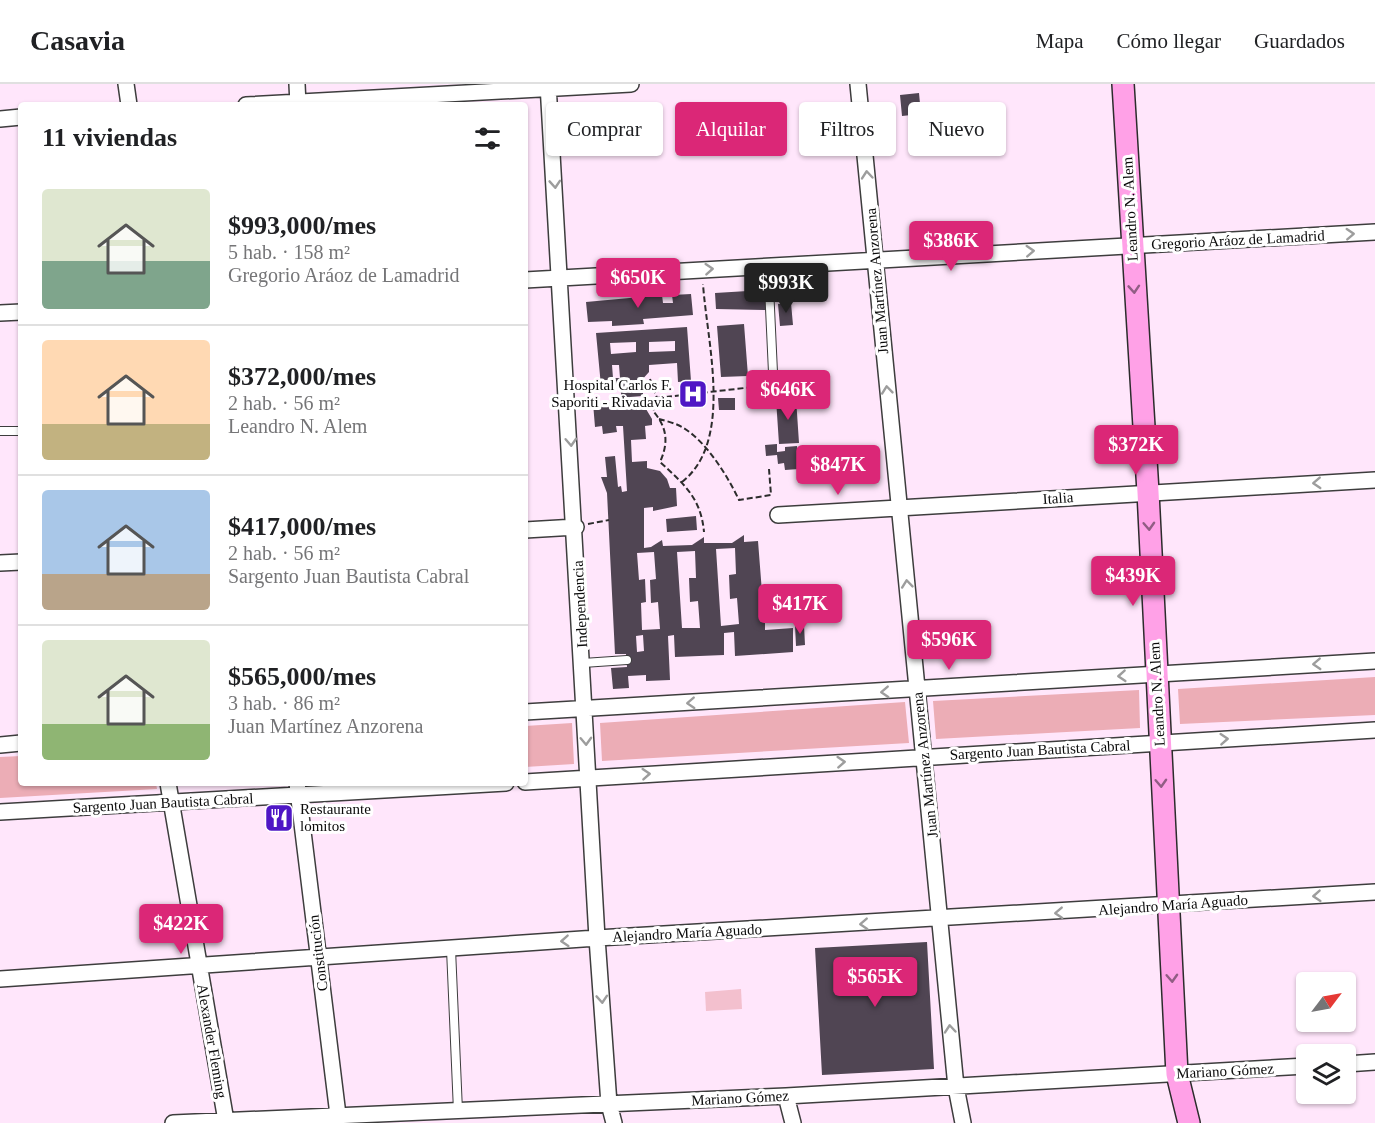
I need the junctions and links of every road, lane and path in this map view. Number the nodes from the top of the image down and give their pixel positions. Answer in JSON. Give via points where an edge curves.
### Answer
{"nodes":[{"id":1,"x":126,"y":84,"type":"edge"},
{"id":2,"x":297,"y":84,"type":"edge"},
{"id":3,"x":631,"y":84,"type":"edge"},
{"id":4,"x":858,"y":84,"type":"edge"},
{"id":5,"x":1123,"y":84,"type":"edge"},
{"id":6,"x":548,"y":86,"type":"edge"},
{"id":7,"x":129,"y":102,"type":"edge"},
{"id":8,"x":298,"y":102,"type":"edge"},
{"id":9,"x":326,"y":102,"type":"edge"},
{"id":10,"x":18,"y":117,"type":"edge"},
{"id":11,"x":0,"y":118,"type":"edge"},
{"id":12,"x":1375,"y":232,"type":"edge"},
{"id":13,"x":1132,"y":246,"type":"junction"},
{"id":14,"x":874,"y":259,"type":"junction"},
{"id":15,"x":768,"y":265,"type":"junction"},
{"id":16,"x":702,"y":269,"type":"junction"},
{"id":17,"x":561,"y":279,"type":"junction"},
{"id":18,"x":528,"y":280,"type":"edge"},
{"id":19,"x":18,"y":312,"type":"edge"},
{"id":20,"x":0,"y":313,"type":"edge"},
{"id":21,"x":650,"y":379,"type":"dead end"},
{"id":22,"x":774,"y":384,"type":"junction"},
{"id":23,"x":712,"y":393,"type":"junction"},
{"id":24,"x":774,"y":394,"type":"dead end"},
{"id":25,"x":657,"y":398,"type":"junction"},
{"id":26,"x":659,"y":419,"type":"junction"},
{"id":27,"x":0,"y":431,"type":"edge"},
{"id":28,"x":18,"y":431,"type":"dead end"},
{"id":29,"x":706,"y":451,"type":"junction"},
{"id":30,"x":769,"y":469,"type":"dead end"},
{"id":31,"x":1375,"y":480,"type":"edge"},
{"id":32,"x":681,"y":482,"type":"junction"},
{"id":33,"x":1148,"y":492,"type":"junction"},
{"id":34,"x":899,"y":510,"type":"junction"},
{"id":35,"x":778,"y":515,"type":"dead end"},
{"id":36,"x":609,"y":520,"type":"dead end"},
{"id":37,"x":576,"y":527,"type":"junction"},
{"id":38,"x":528,"y":530,"type":"edge"},
{"id":39,"x":704,"y":532,"type":"dead end"},
{"id":40,"x":18,"y":562,"type":"edge"},
{"id":41,"x":0,"y":563,"type":"edge"},
{"id":42,"x":627,"y":660,"type":"dead end"},
{"id":43,"x":1375,"y":661,"type":"edge"},
{"id":44,"x":583,"y":663,"type":"junction"},
{"id":45,"x":1156,"y":674,"type":"junction"},
{"id":46,"x":918,"y":690,"type":"junction"},
{"id":47,"x":585,"y":709,"type":"junction"},
{"id":48,"x":528,"y":712,"type":"edge"},
{"id":49,"x":1375,"y":730,"type":"edge"},
{"id":50,"x":18,"y":743,"type":"edge"},
{"id":51,"x":1159,"y":743,"type":"junction"},
{"id":52,"x":0,"y":745,"type":"edge"},
{"id":53,"x":924,"y":756,"type":"junction"},
{"id":54,"x":588,"y":778,"type":"junction"},
{"id":55,"x":528,"y":782,"type":"edge"},
{"id":56,"x":169,"y":786,"type":"edge"},
{"id":57,"x":402,"y":786,"type":"edge"},
{"id":58,"x":298,"y":789,"type":"edge"},
{"id":59,"x":172,"y":803,"type":"junction"},
{"id":60,"x":0,"y":812,"type":"edge"},
{"id":61,"x":1375,"y":892,"type":"edge"},
{"id":62,"x":1168,"y":906,"type":"junction"},
{"id":63,"x":940,"y":920,"type":"junction"},
{"id":64,"x":597,"y":938,"type":"junction"},
{"id":65,"x":451,"y":949,"type":"junction"},
{"id":66,"x":318,"y":958,"type":"junction"},
{"id":67,"x":199,"y":965,"type":"junction"},
{"id":68,"x":0,"y":979,"type":"edge"},
{"id":69,"x":1375,"y":1062,"type":"edge"},
{"id":70,"x":1356,"y":1063,"type":"edge"},
{"id":71,"x":1296,"y":1067,"type":"edge"},
{"id":72,"x":1177,"y":1074,"type":"junction"},
{"id":73,"x":956,"y":1087,"type":"junction"},
{"id":74,"x":786,"y":1096,"type":"junction"},
{"id":75,"x":609,"y":1104,"type":"junction"},
{"id":76,"x":458,"y":1111,"type":"junction"},
{"id":77,"x":338,"y":1119,"type":"edge"},
{"id":78,"x":226,"y":1121,"type":"junction"},
{"id":79,"x":172,"y":1123,"type":"edge"},
{"id":80,"x":615,"y":1123,"type":"edge"},
{"id":81,"x":793,"y":1123,"type":"edge"},
{"id":82,"x":963,"y":1123,"type":"edge"},
{"id":83,"x":1189,"y":1123,"type":"edge"}],
"edges":[{"from":1,"to":7,"type":"street"},
{"from":2,"to":8,"type":"street"},
{"from":3,"to":6,"type":"street"},
{"from":14,"to":4,"type":"street","name":"Juan Martínez Anzorena","one_way":true},
{"from":5,"to":13,"type":"street","name":"Leandro N. Alem"},
{"from":6,"to":9,"type":"street"},
{"from":6,"to":17,"type":"street","name":"Independencia","one_way":true},
{"from":10,"to":11,"type":"street"},
{"from":13,"to":12,"type":"street","name":"Gregorio Aráoz de Lamadrid","one_way":true},
{"from":14,"to":13,"type":"street","name":"Gregorio Aráoz de Lamadrid","one_way":true},
{"from":13,"to":33,"type":"street","name":"Leandro N. Alem","one_way":true},
{"from":14,"to":15,"type":"street","name":"Gregorio Aráoz de Lamadrid"},
{"from":34,"to":14,"type":"street","name":"Juan Martínez Anzorena","one_way":true},
{"from":16,"to":15,"type":"street","name":"Gregorio Aráoz de Lamadrid","one_way":true},
{"from":15,"to":22,"type":"lane"},
{"from":16,"to":17,"type":"street","name":"Gregorio Aráoz de Lamadrid"},
{"from":16,"to":23,"type":"path"},
{"from":17,"to":18,"type":"street","name":"Gregorio Aráoz de Lamadrid"},
{"from":17,"to":37,"type":"street","name":"Independencia","one_way":true},
{"from":19,"to":20,"type":"street"},
{"from":21,"to":25,"type":"path"},
{"from":22,"to":23,"type":"path"},
{"from":22,"to":24,"type":"lane"},
{"from":23,"to":25,"type":"path"},
{"from":23,"to":29,"type":"path","via":[[714,416]]},
{"from":25,"to":26,"type":"path","via":[[653,411]]},
{"from":26,"to":29,"type":"path","via":[[681,427]]},
{"from":26,"to":32,"type":"path","via":[[666,431],[660,462]]},
{"from":27,"to":28,"type":"lane"},
{"from":29,"to":30,"type":"path","via":[[730,481],[739,500],[771,495]]},
{"from":29,"to":32,"type":"path","via":[[701,462]]},
{"from":31,"to":33,"type":"street","name":"Italia","one_way":true},
{"from":32,"to":39,"type":"path","via":[[699,505]]},
{"from":33,"to":34,"type":"street","name":"Italia"},
{"from":33,"to":45,"type":"street","name":"Leandro N. Alem","one_way":true},
{"from":34,"to":35,"type":"street","name":"Italia"},
{"from":46,"to":34,"type":"street","name":"Juan Martínez Anzorena","one_way":true},
{"from":36,"to":37,"type":"path"},
{"from":37,"to":38,"type":"street"},
{"from":37,"to":44,"type":"street","name":"Independencia"},
{"from":40,"to":41,"type":"street"},
{"from":42,"to":44,"type":"lane"},
{"from":43,"to":45,"type":"street","one_way":true},
{"from":44,"to":47,"type":"street","name":"Independencia"},
{"from":45,"to":46,"type":"street","one_way":true},
{"from":45,"to":51,"type":"street","name":"Leandro N. Alem"},
{"from":46,"to":47,"type":"street","one_way":true},
{"from":46,"to":53,"type":"street","name":"Juan Martínez Anzorena"},
{"from":47,"to":48,"type":"street"},
{"from":47,"to":54,"type":"street","name":"Independencia","one_way":true},
{"from":51,"to":49,"type":"street","name":"Sargento Juan Bautista Cabral","one_way":true},
{"from":50,"to":52,"type":"street"},
{"from":51,"to":53,"type":"street","name":"Sargento Juan Bautista Cabral"},
{"from":51,"to":62,"type":"street","name":"Leandro N. Alem","one_way":true},
{"from":54,"to":53,"type":"street","name":"Sargento Juan Bautista Cabral","one_way":true},
{"from":53,"to":63,"type":"street","name":"Juan Martínez Anzorena"},
{"from":54,"to":55,"type":"street","name":"Sargento Juan Bautista Cabral"},
{"from":54,"to":64,"type":"street","name":"Independencia"},
{"from":56,"to":59,"type":"street","name":"Alexander Fleming"},
{"from":57,"to":58,"type":"street","name":"Sargento Juan Bautista Cabral"},
{"from":58,"to":59,"type":"street","name":"Sargento Juan Bautista Cabral"},
{"from":58,"to":66,"type":"street","name":"Constitución"},
{"from":59,"to":60,"type":"street","name":"Sargento Juan Bautista Cabral"},
{"from":59,"to":67,"type":"street","name":"Alexander Fleming"},
{"from":61,"to":62,"type":"street","name":"Alejandro María Aguado","one_way":true},
{"from":62,"to":63,"type":"street","name":"Alejandro María Aguado","one_way":true},
{"from":62,"to":72,"type":"street","name":"Leandro N. Alem","one_way":true},
{"from":63,"to":64,"type":"street","name":"Alejandro María Aguado","one_way":true},
{"from":73,"to":63,"type":"street","name":"Juan Martínez Anzorena","one_way":true},
{"from":64,"to":65,"type":"street","name":"Alejandro María Aguado","one_way":true},
{"from":64,"to":75,"type":"street","name":"Independencia","one_way":true},
{"from":65,"to":66,"type":"street","name":"Alejandro María Aguado"},
{"from":65,"to":76,"type":"lane"},
{"from":66,"to":67,"type":"street","name":"Alejandro María Aguado"},
{"from":66,"to":77,"type":"street","name":"Constitución"},
{"from":67,"to":68,"type":"street","name":"Alejandro María Aguado"},
{"from":67,"to":78,"type":"street","name":"Alexander Fleming"},
{"from":69,"to":70,"type":"street"},
{"from":71,"to":72,"type":"street","name":"Mariano Gómez"},
{"from":72,"to":73,"type":"street","name":"Mariano Gómez"},
{"from":72,"to":83,"type":"street","name":"Leandro N. Alem"},
{"from":73,"to":74,"type":"street","name":"Mariano Gómez"},
{"from":73,"to":82,"type":"street","name":"Juan Martínez Anzorena"},
{"from":74,"to":75,"type":"street","name":"Mariano Gómez"},
{"from":74,"to":81,"type":"street"},
{"from":75,"to":76,"type":"street","name":"Mariano Gómez"},
{"from":75,"to":80,"type":"street","name":"Independencia"},
{"from":76,"to":77,"type":"street","name":"Mariano Gómez"},
{"from":77,"to":78,"type":"street","name":"Mariano Gómez"},
{"from":78,"to":79,"type":"street","name":"Mariano Gómez"}]}
